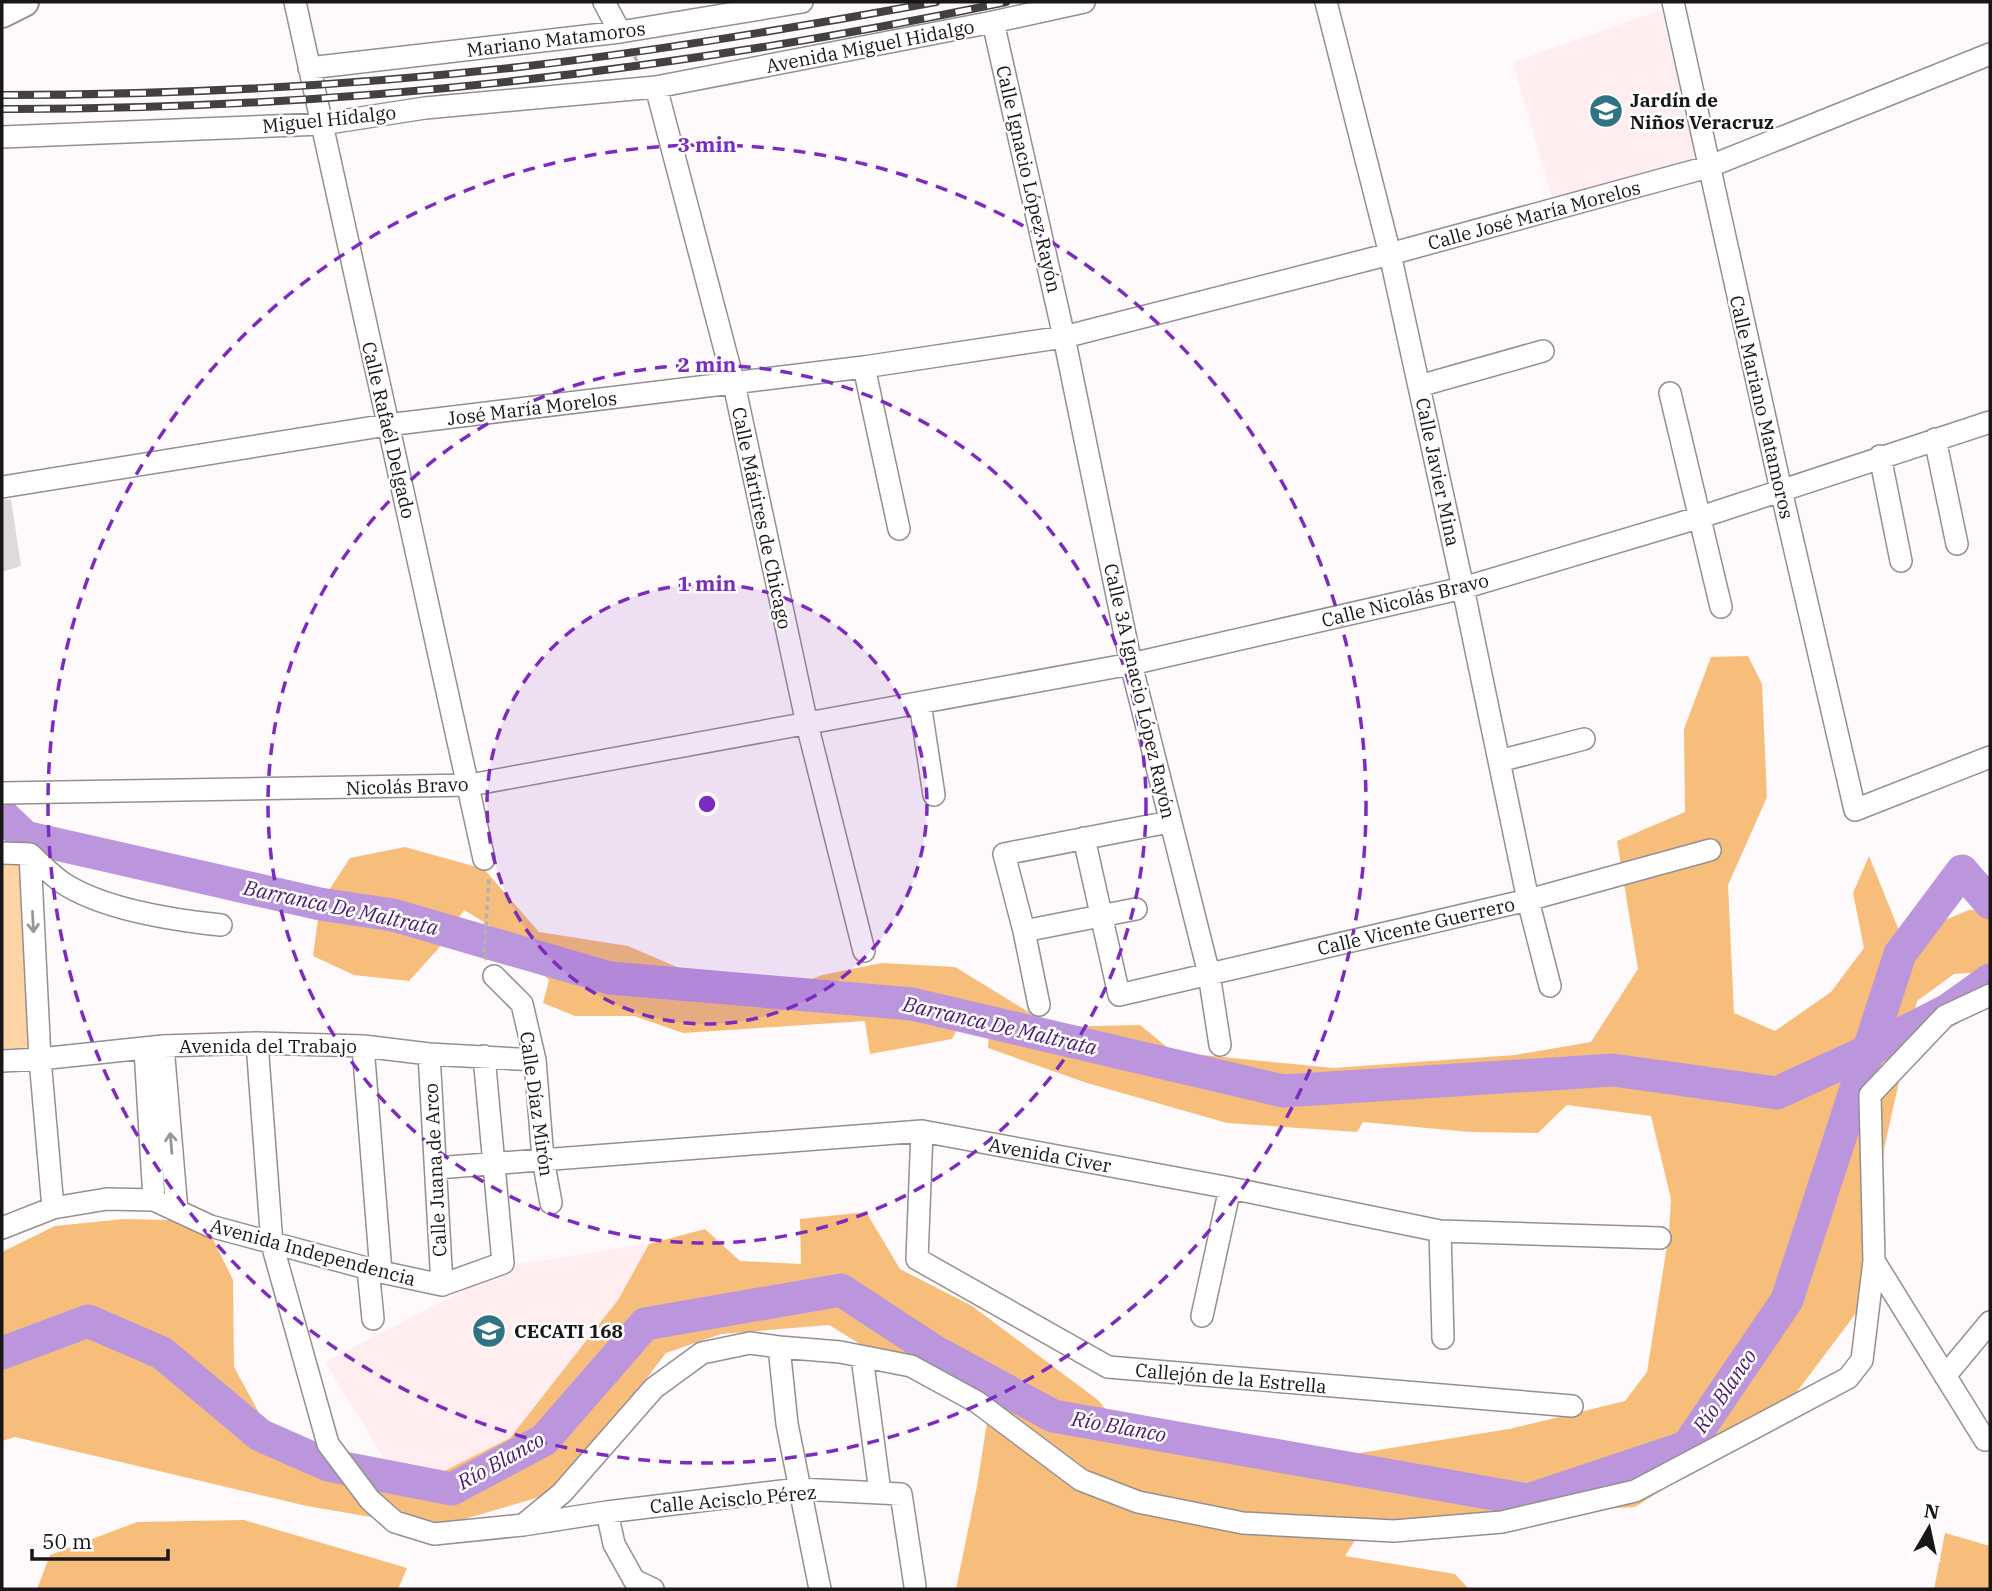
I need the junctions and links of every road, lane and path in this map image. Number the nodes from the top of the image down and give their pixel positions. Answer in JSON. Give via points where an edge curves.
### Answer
{"nodes":[{"id":1,"x":24,"y":2,"type":"edge"},
{"id":2,"x":295,"y":2,"type":"edge"},
{"id":3,"x":604,"y":2,"type":"edge"},
{"id":4,"x":802,"y":2,"type":"edge"},
{"id":5,"x":1084,"y":2,"type":"edge"},
{"id":6,"x":1325,"y":2,"type":"edge"},
{"id":7,"x":1674,"y":2,"type":"edge"},
{"id":8,"x":2,"y":13,"type":"edge"},
{"id":9,"x":993,"y":22,"type":"junction"},
{"id":10,"x":620,"y":32,"type":"junction"},
{"id":11,"x":1990,"y":54,"type":"edge"},
{"id":12,"x":309,"y":68,"type":"junction"},
{"id":13,"x":656,"y":87,"type":"junction"},
{"id":14,"x":322,"y":124,"type":"junction"},
{"id":15,"x":2,"y":137,"type":"edge"},
{"id":16,"x":1709,"y":167,"type":"junction"},
{"id":17,"x":1390,"y":254,"type":"junction"},
{"id":18,"x":1064,"y":337,"type":"junction"},
{"id":19,"x":1543,"y":351,"type":"dead end"},
{"id":20,"x":864,"y":367,"type":"junction"},
{"id":21,"x":734,"y":384,"type":"junction"},
{"id":22,"x":1419,"y":386,"type":"junction"},
{"id":23,"x":1670,"y":393,"type":"dead end"},
{"id":24,"x":1990,"y":422,"type":"edge"},
{"id":25,"x":387,"y":425,"type":"junction"},
{"id":26,"x":1935,"y":439,"type":"junction"},
{"id":27,"x":1880,"y":456,"type":"junction"},
{"id":28,"x":2,"y":487,"type":"edge"},
{"id":29,"x":1781,"y":490,"type":"junction"},
{"id":30,"x":1701,"y":517,"type":"junction"},
{"id":31,"x":899,"y":529,"type":"dead end"},
{"id":32,"x":1957,"y":544,"type":"dead end"},
{"id":33,"x":1901,"y":561,"type":"dead end"},
{"id":34,"x":1463,"y":588,"type":"junction"},
{"id":35,"x":1721,"y":607,"type":"dead end"},
{"id":36,"x":1130,"y":664,"type":"junction"},
{"id":37,"x":920,"y":703,"type":"junction"},
{"id":38,"x":807,"y":724,"type":"junction"},
{"id":39,"x":1584,"y":739,"type":"dead end"},
{"id":40,"x":1990,"y":757,"type":"edge"},
{"id":41,"x":1499,"y":761,"type":"junction"},
{"id":42,"x":470,"y":785,"type":"junction"},
{"id":43,"x":2,"y":793,"type":"edge"},
{"id":44,"x":934,"y":795,"type":"dead end"},
{"id":45,"x":1170,"y":822,"type":"junction"},
{"id":46,"x":1084,"y":838,"type":"junction"},
{"id":47,"x":1710,"y":850,"type":"dead end"},
{"id":48,"x":2,"y":853,"type":"edge"},
{"id":49,"x":30,"y":854,"type":"junction"},
{"id":50,"x":484,"y":859,"type":"dead end"},
{"id":51,"x":490,"y":881,"type":"dead end"},
{"id":52,"x":1528,"y":900,"type":"junction"},
{"id":53,"x":1136,"y":909,"type":"dead end"},
{"id":54,"x":1102,"y":916,"type":"junction"},
{"id":55,"x":221,"y":925,"type":"dead end"},
{"id":56,"x":1024,"y":931,"type":"junction"},
{"id":57,"x":864,"y":951,"type":"dead end"},
{"id":58,"x":484,"y":954,"type":"dead end"},
{"id":59,"x":1209,"y":974,"type":"junction"},
{"id":60,"x":494,"y":976,"type":"dead end"},
{"id":61,"x":1550,"y":986,"type":"dead end"},
{"id":62,"x":1990,"y":995,"type":"edge"},
{"id":63,"x":1039,"y":1004,"type":"dead end"},
{"id":64,"x":257,"y":1043,"type":"junction"},
{"id":65,"x":1220,"y":1045,"type":"dead end"},
{"id":66,"x":363,"y":1046,"type":"junction"},
{"id":67,"x":154,"y":1047,"type":"junction"},
{"id":68,"x":429,"y":1054,"type":"junction"},
{"id":69,"x":484,"y":1056,"type":"junction"},
{"id":70,"x":40,"y":1059,"type":"junction"},
{"id":71,"x":535,"y":1060,"type":"junction"},
{"id":72,"x":2,"y":1061,"type":"edge"},
{"id":73,"x":922,"y":1131,"type":"junction"},
{"id":74,"x":543,"y":1158,"type":"junction"},
{"id":75,"x":494,"y":1163,"type":"junction"},
{"id":76,"x":436,"y":1168,"type":"junction"},
{"id":77,"x":1230,"y":1188,"type":"junction"},
{"id":78,"x":154,"y":1200,"type":"junction"},
{"id":79,"x":551,"y":1203,"type":"dead end"},
{"id":80,"x":52,"y":1208,"type":"junction"},
{"id":81,"x":177,"y":1211,"type":"junction"},
{"id":82,"x":2,"y":1228,"type":"edge"},
{"id":83,"x":1440,"y":1231,"type":"junction"},
{"id":84,"x":1660,"y":1238,"type":"dead end"},
{"id":85,"x":272,"y":1244,"type":"junction"},
{"id":86,"x":1874,"y":1261,"type":"junction"},
{"id":87,"x":374,"y":1270,"type":"junction"},
{"id":88,"x":442,"y":1285,"type":"junction"},
{"id":89,"x":1202,"y":1315,"type":"dead end"},
{"id":90,"x":373,"y":1319,"type":"dead end"},
{"id":91,"x":1990,"y":1322,"type":"edge"},
{"id":92,"x":1443,"y":1338,"type":"dead end"},
{"id":93,"x":779,"y":1348,"type":"junction"},
{"id":94,"x":862,"y":1357,"type":"junction"},
{"id":95,"x":1945,"y":1376,"type":"junction"},
{"id":96,"x":1573,"y":1406,"type":"dead end"},
{"id":97,"x":1985,"y":1440,"type":"dead end"},
{"id":98,"x":799,"y":1489,"type":"junction"},
{"id":99,"x":891,"y":1493,"type":"junction"},
{"id":100,"x":607,"y":1512,"type":"junction"},
{"id":101,"x":523,"y":1525,"type":"junction"},
{"id":102,"x":635,"y":1586,"type":"edge"},
{"id":103,"x":915,"y":1587,"type":"dead end"},
{"id":104,"x":820,"y":1589,"type":"edge"}],
"edges":[{"from":1,"to":8,"type":"main road"},
{"from":2,"to":12,"type":"street","name":"Calle Rafaél Delgado"},
{"from":3,"to":10,"type":"street"},
{"from":4,"to":10,"type":"street","name":"Mariano Matamoros"},
{"from":5,"to":9,"type":"street","name":"Avenida Miguel Hidalgo"},
{"from":6,"to":17,"type":"street","name":"Calle Javier Mina"},
{"from":7,"to":16,"type":"street","name":"Calle Mariano Matamoros"},
{"from":9,"to":13,"type":"street","name":"Avenida Miguel Hidalgo"},
{"from":9,"to":18,"type":"street","name":"Calle Ignacio López Rayón"},
{"from":10,"to":12,"type":"street","name":"Mariano Matamoros"},
{"from":10,"to":13,"type":"path"},
{"from":11,"to":16,"type":"street","name":"Calle José María Morelos"},
{"from":12,"to":14,"type":"street","name":"Calle Rafaél Delgado"},
{"from":13,"to":14,"type":"street","name":"Miguel Hidalgo","via":[[425,108]]},
{"from":13,"to":21,"type":"street","name":"Calle Mártires de Chicago"},
{"from":14,"to":15,"type":"street","name":"Miguel Hidalgo"},
{"from":14,"to":25,"type":"street","name":"Calle Rafaél Delgado"},
{"from":16,"to":17,"type":"street","name":"Calle José María Morelos"},
{"from":16,"to":29,"type":"street","name":"Calle Mariano Matamoros"},
{"from":17,"to":18,"type":"street","name":"Calle José María Morelos"},
{"from":17,"to":22,"type":"street","name":"Calle Javier Mina"},
{"from":18,"to":20,"type":"street","name":"José María Morelos"},
{"from":18,"to":36,"type":"street","name":"Calle 3A Ignacio López Rayón"},
{"from":19,"to":22,"type":"street"},
{"from":20,"to":21,"type":"street","name":"José María Morelos"},
{"from":20,"to":31,"type":"street"},
{"from":21,"to":25,"type":"street","name":"José María Morelos"},
{"from":21,"to":38,"type":"street","name":"Calle Mártires de Chicago"},
{"from":22,"to":34,"type":"street","name":"Calle Javier Mina"},
{"from":23,"to":30,"type":"street"},
{"from":24,"to":26,"type":"street","name":"Calle Nicolás Bravo"},
{"from":25,"to":28,"type":"street","name":"José María Morelos"},
{"from":25,"to":42,"type":"street","name":"Calle Rafaél Delgado"},
{"from":26,"to":27,"type":"street","name":"Calle Nicolás Bravo"},
{"from":26,"to":32,"type":"street"},
{"from":27,"to":29,"type":"street","name":"Calle Nicolás Bravo"},
{"from":27,"to":33,"type":"street"},
{"from":29,"to":30,"type":"street","name":"Calle Nicolás Bravo"},
{"from":29,"to":40,"type":"street","name":"Calle Mariano Matamoros","via":[[1855,810]]},
{"from":30,"to":34,"type":"street","name":"Calle Nicolás Bravo"},
{"from":30,"to":35,"type":"street"},
{"from":34,"to":36,"type":"street","name":"Calle Nicolás Bravo"},
{"from":34,"to":41,"type":"street","name":"Calle Javier Mina"},
{"from":36,"to":37,"type":"street","name":"Calle Nicolás Bravo"},
{"from":36,"to":45,"type":"street","name":"Calle 3A Ignacio López Rayón"},
{"from":37,"to":38,"type":"street","name":"Calle Nicolás Bravo"},
{"from":37,"to":44,"type":"street"},
{"from":38,"to":42,"type":"street","name":"Nicolás Bravo"},
{"from":38,"to":57,"type":"street","name":"Calle Mártires de Chicago"},
{"from":39,"to":41,"type":"street"},
{"from":41,"to":52,"type":"street","name":"Calle Javier Mina"},
{"from":42,"to":43,"type":"street","name":"Nicolás Bravo"},
{"from":42,"to":50,"type":"street","name":"Calle Rafaél Delgado"},
{"from":45,"to":46,"type":"street"},
{"from":45,"to":59,"type":"street","name":"Calle 3A Ignacio López Rayón"},
{"from":46,"to":54,"type":"street"},
{"from":46,"to":56,"type":"street","via":[[1004,854]]},
{"from":47,"to":52,"type":"street","name":"Calle Vicente Guerrero"},
{"from":48,"to":49,"type":"street"},
{"from":49,"to":55,"type":"street","via":[[62,883],[105,902],[170,920]]},
{"from":49,"to":70,"type":"street","one_way":true},
{"from":51,"to":58,"type":"path"},
{"from":52,"to":59,"type":"street","name":"Calle Vicente Guerrero"},
{"from":52,"to":61,"type":"street","name":"Calle Javier Mina"},
{"from":53,"to":54,"type":"street"},
{"from":54,"to":56,"type":"street"},
{"from":54,"to":59,"type":"street","name":"Calle Vicente Guerrero","via":[[1119,995]]},
{"from":56,"to":63,"type":"street"},
{"from":59,"to":65,"type":"street","name":"Calle 3A Ignacio López Rayón"},
{"from":60,"to":71,"type":"street","name":"Calle Díaz Mirón","via":[[522,1004]]},
{"from":62,"to":86,"type":"street","via":[[1945,1016],[1870,1095]]},
{"from":64,"to":66,"type":"street","name":"Avenida del Trabajo"},
{"from":64,"to":67,"type":"street","name":"Avenida del Trabajo"},
{"from":64,"to":85,"type":"street","name":"Calle Acisclo Pérez"},
{"from":66,"to":68,"type":"street","name":"Avenida del Trabajo"},
{"from":66,"to":87,"type":"street"},
{"from":67,"to":70,"type":"street","name":"Avenida del Trabajo"},
{"from":67,"to":78,"type":"street"},
{"from":81,"to":67,"type":"street","one_way":true},
{"from":68,"to":69,"type":"street","name":"Avenida del Trabajo"},
{"from":68,"to":76,"type":"street","name":"Calle Juana de Arco"},
{"from":69,"to":71,"type":"street","name":"Avenida del Trabajo"},
{"from":69,"to":75,"type":"street"},
{"from":70,"to":72,"type":"street","name":"Avenida del Trabajo"},
{"from":70,"to":80,"type":"street"},
{"from":71,"to":74,"type":"street","name":"Calle Díaz Mirón"},
{"from":73,"to":74,"type":"street","name":"Avenida Civer"},
{"from":73,"to":77,"type":"street","name":"Avenida Civer"},
{"from":73,"to":96,"type":"street","name":"Callejón de la Estrella","via":[[917,1259],[1108,1367]]},
{"from":74,"to":75,"type":"street","name":"Avenida Civer"},
{"from":74,"to":79,"type":"street","name":"Calle Díaz Mirón"},
{"from":75,"to":76,"type":"street","name":"Avenida Civer"},
{"from":75,"to":88,"type":"street","name":"Avenida Independencia","via":[[503,1263]]},
{"from":76,"to":88,"type":"street","name":"Calle Juana de Arco"},
{"from":77,"to":83,"type":"street","name":"Avenida Civer"},
{"from":77,"to":89,"type":"street"},
{"from":78,"to":80,"type":"street","name":"Avenida Independencia","via":[[107,1199]]},
{"from":78,"to":81,"type":"street","name":"Avenida Independencia"},
{"from":80,"to":82,"type":"street","name":"Avenida Independencia"},
{"from":81,"to":85,"type":"street","name":"Avenida Independencia"},
{"from":83,"to":84,"type":"street","name":"Avenida Civer"},
{"from":83,"to":92,"type":"street"},
{"from":85,"to":87,"type":"street","name":"Avenida Independencia"},
{"from":85,"to":101,"type":"street","name":"Calle Acisclo Pérez","via":[[328,1444],[370,1500],[395,1522],[434,1534]]},
{"from":86,"to":94,"type":"street","via":[[1862,1360],[1848,1378],[1635,1491],[1502,1522],[1394,1531],[1243,1523],[1138,1502],[1081,1480],[977,1402],[911,1366]]},
{"from":86,"to":95,"type":"street"},
{"from":87,"to":88,"type":"street","name":"Avenida Independencia"},
{"from":87,"to":90,"type":"street"},
{"from":91,"to":95,"type":"street"},
{"from":93,"to":94,"type":"street"},
{"from":93,"to":98,"type":"street"},
{"from":93,"to":101,"type":"street","via":[[750,1343],[702,1353],[654,1388],[562,1493]]},
{"from":94,"to":99,"type":"street"},
{"from":95,"to":97,"type":"street"},
{"from":98,"to":99,"type":"street","name":"Calle Acisclo Pérez"},
{"from":98,"to":100,"type":"street","name":"Calle Acisclo Pérez"},
{"from":98,"to":104,"type":"street"},
{"from":99,"to":103,"type":"street"},
{"from":100,"to":101,"type":"street","name":"Calle Acisclo Pérez"},
{"from":100,"to":102,"type":"street","via":[[614,1544]]}]}
